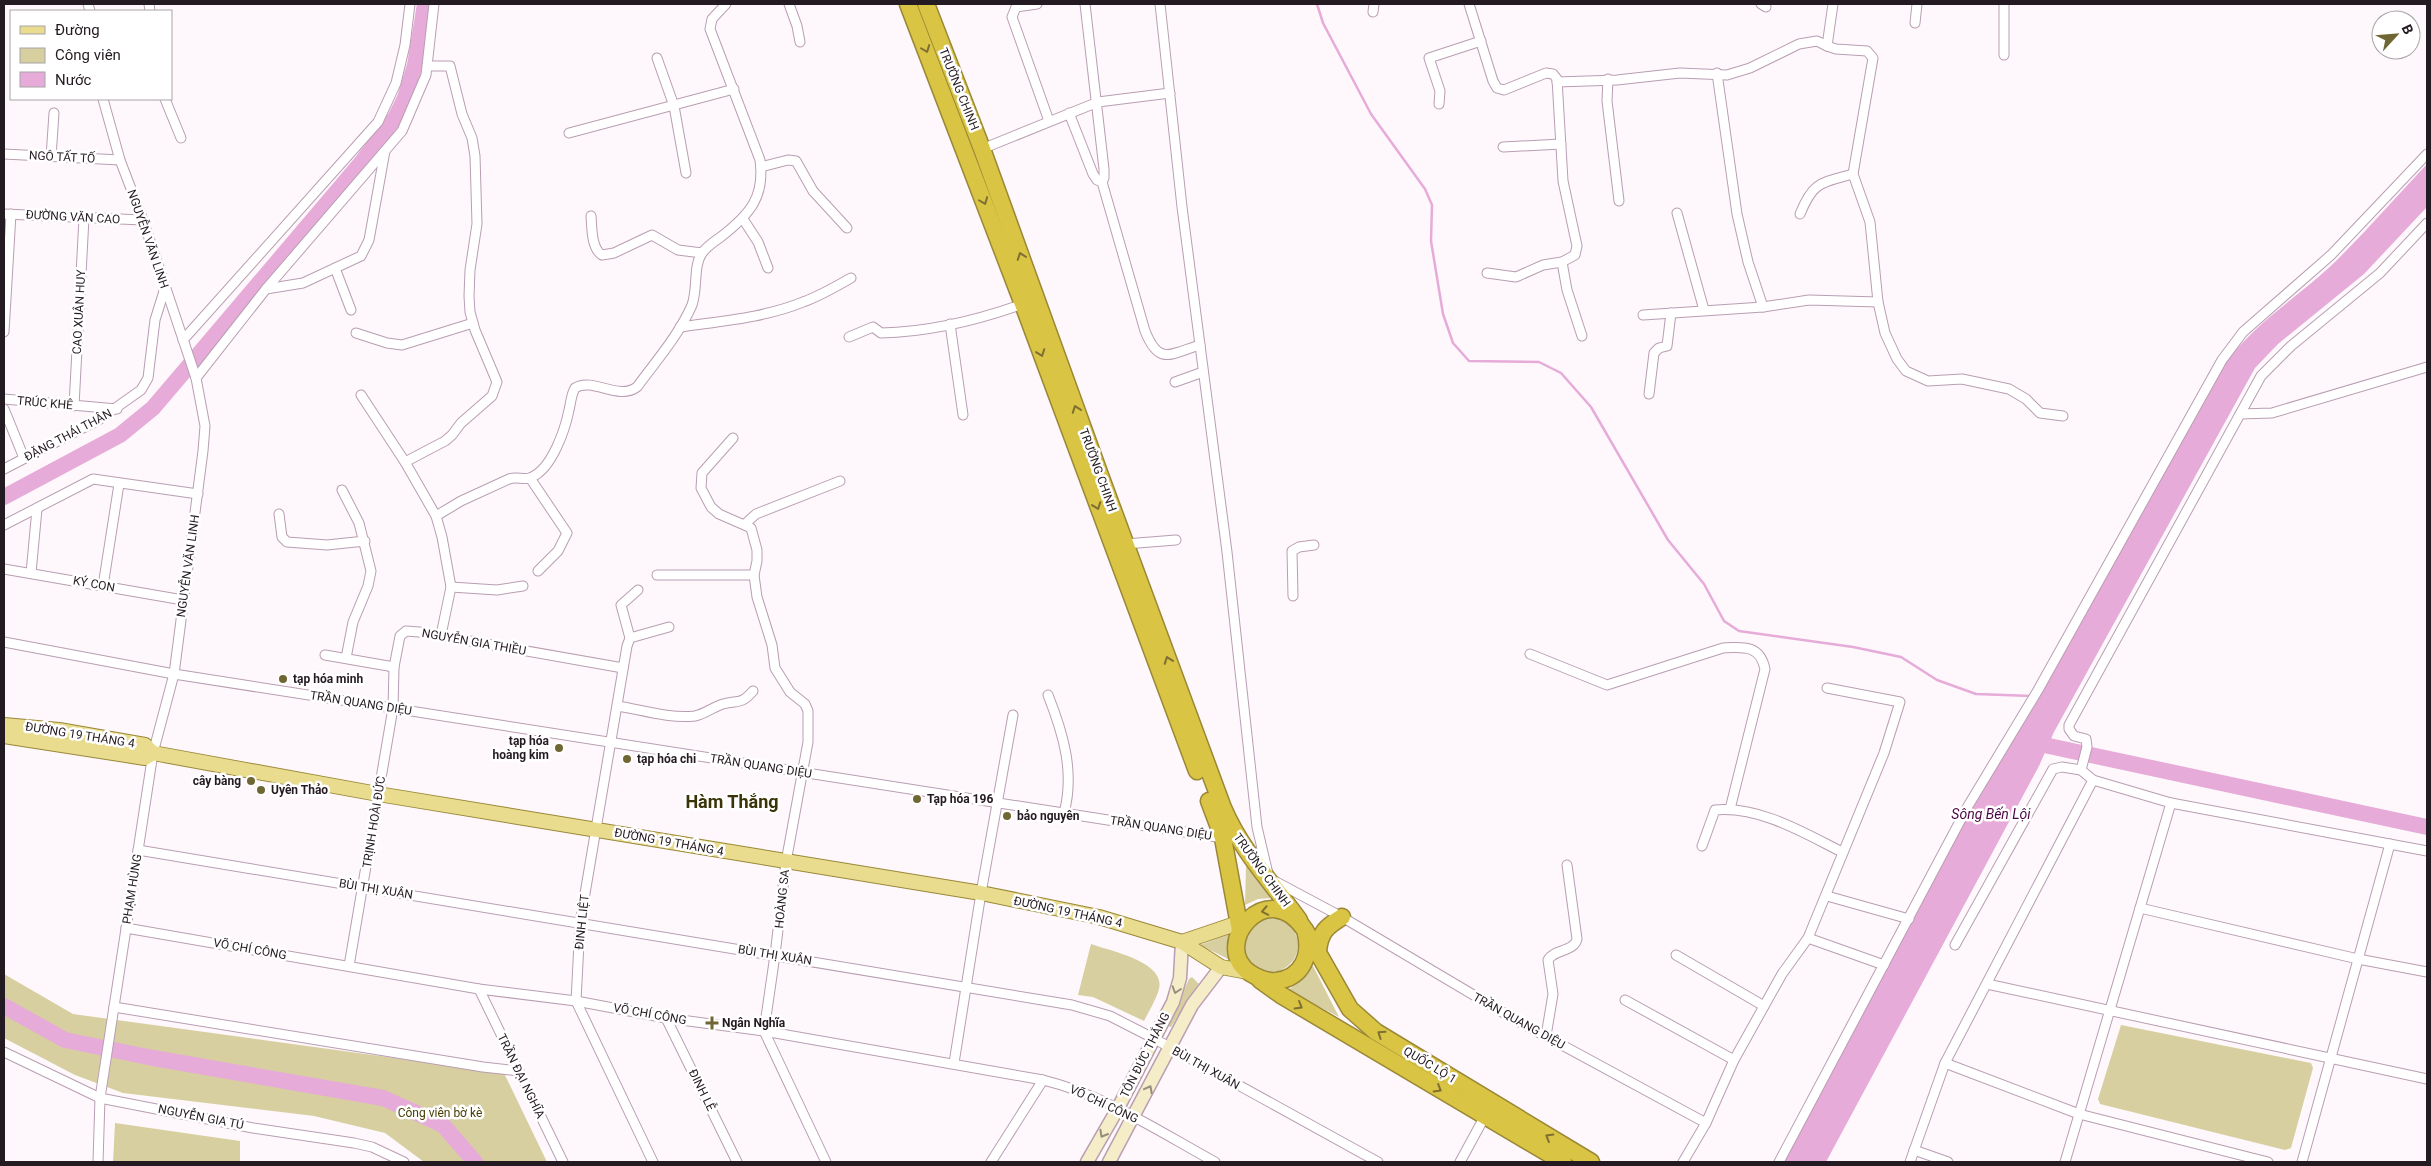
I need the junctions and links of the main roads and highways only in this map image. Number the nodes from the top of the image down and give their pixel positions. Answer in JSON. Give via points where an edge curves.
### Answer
{"nodes":[{"id":1,"x":908,"y":4,"type":"edge"},
{"id":2,"x":926,"y":5,"type":"edge"},
{"id":3,"x":4,"y":725,"type":"edge"},
{"id":4,"x":4,"y":736,"type":"edge"},
{"id":5,"x":154,"y":754,"type":"junction"},
{"id":6,"x":1342,"y":917,"type":"road end"},
{"id":7,"x":1242,"y":924,"type":"junction"},
{"id":8,"x":1302,"y":925,"type":"junction"},
{"id":9,"x":1182,"y":942,"type":"junction"},
{"id":10,"x":1318,"y":951,"type":"junction"},
{"id":11,"x":1221,"y":967,"type":"junction"},
{"id":12,"x":1253,"y":975,"type":"junction"},
{"id":13,"x":1087,"y":1162,"type":"edge"},
{"id":14,"x":1109,"y":1162,"type":"edge"},
{"id":15,"x":1563,"y":1162,"type":"edge"},
{"id":16,"x":1591,"y":1162,"type":"edge"}],
"edges":[{"from":1,"to":7,"type":"highway","name":"TRƯỜNG CHINH","one_way":true,"via":[[1223,838]]},
{"from":8,"to":2,"type":"highway","name":"TRƯỜNG CHINH","one_way":true,"via":[[1246,852],[1223,808],[982,148]]},
{"from":3,"to":5,"type":"main road","name":"ĐƯỜNG 19 THÁNG 4","via":[[59,730],[145,745]]},
{"from":4,"to":5,"type":"main road","name":"ĐƯỜNG 19 THÁNG 4","via":[[145,758]]},
{"from":5,"to":9,"type":"main road","name":"ĐƯỜNG 19 THÁNG 4","via":[[981,893],[1099,916]]},
{"from":6,"to":10,"type":"highway","via":[[1329,925],[1319,938]]},
{"from":8,"to":7,"type":"highway","one_way":true,"via":[[1288,913],[1278,910],[1256,913]]},
{"from":7,"to":9,"type":"main road"},
{"from":7,"to":12,"type":"highway","via":[[1237,952],[1241,963]]},
{"from":8,"to":10,"type":"highway","name":"QUỐC LỘ 1"},
{"from":8,"to":12,"type":"highway","via":[[1309,942],[1308,955],[1294,975],[1270,981]]},
{"from":9,"to":11,"type":"main road","name":"ĐƯỜNG 19 THÁNG 4"},
{"from":9,"to":13,"type":"main road","name":"TÔN ĐỨC THẮNG","one_way":true,"via":[[1180,978],[1173,1002]]},
{"from":16,"to":10,"type":"highway","name":"QUỐC LỘ 1","one_way":true,"via":[[1376,1032],[1350,1009]]},
{"from":11,"to":12,"type":"main road","name":"ĐƯỜNG 19 THÁNG 4"},
{"from":14,"to":11,"type":"main road","name":"TÔN ĐỨC THẮNG","one_way":true,"via":[[1192,1004]]},
{"from":12,"to":15,"type":"highway","name":"QUỐC LỘ 1","one_way":true,"via":[[1281,995]]}]}
